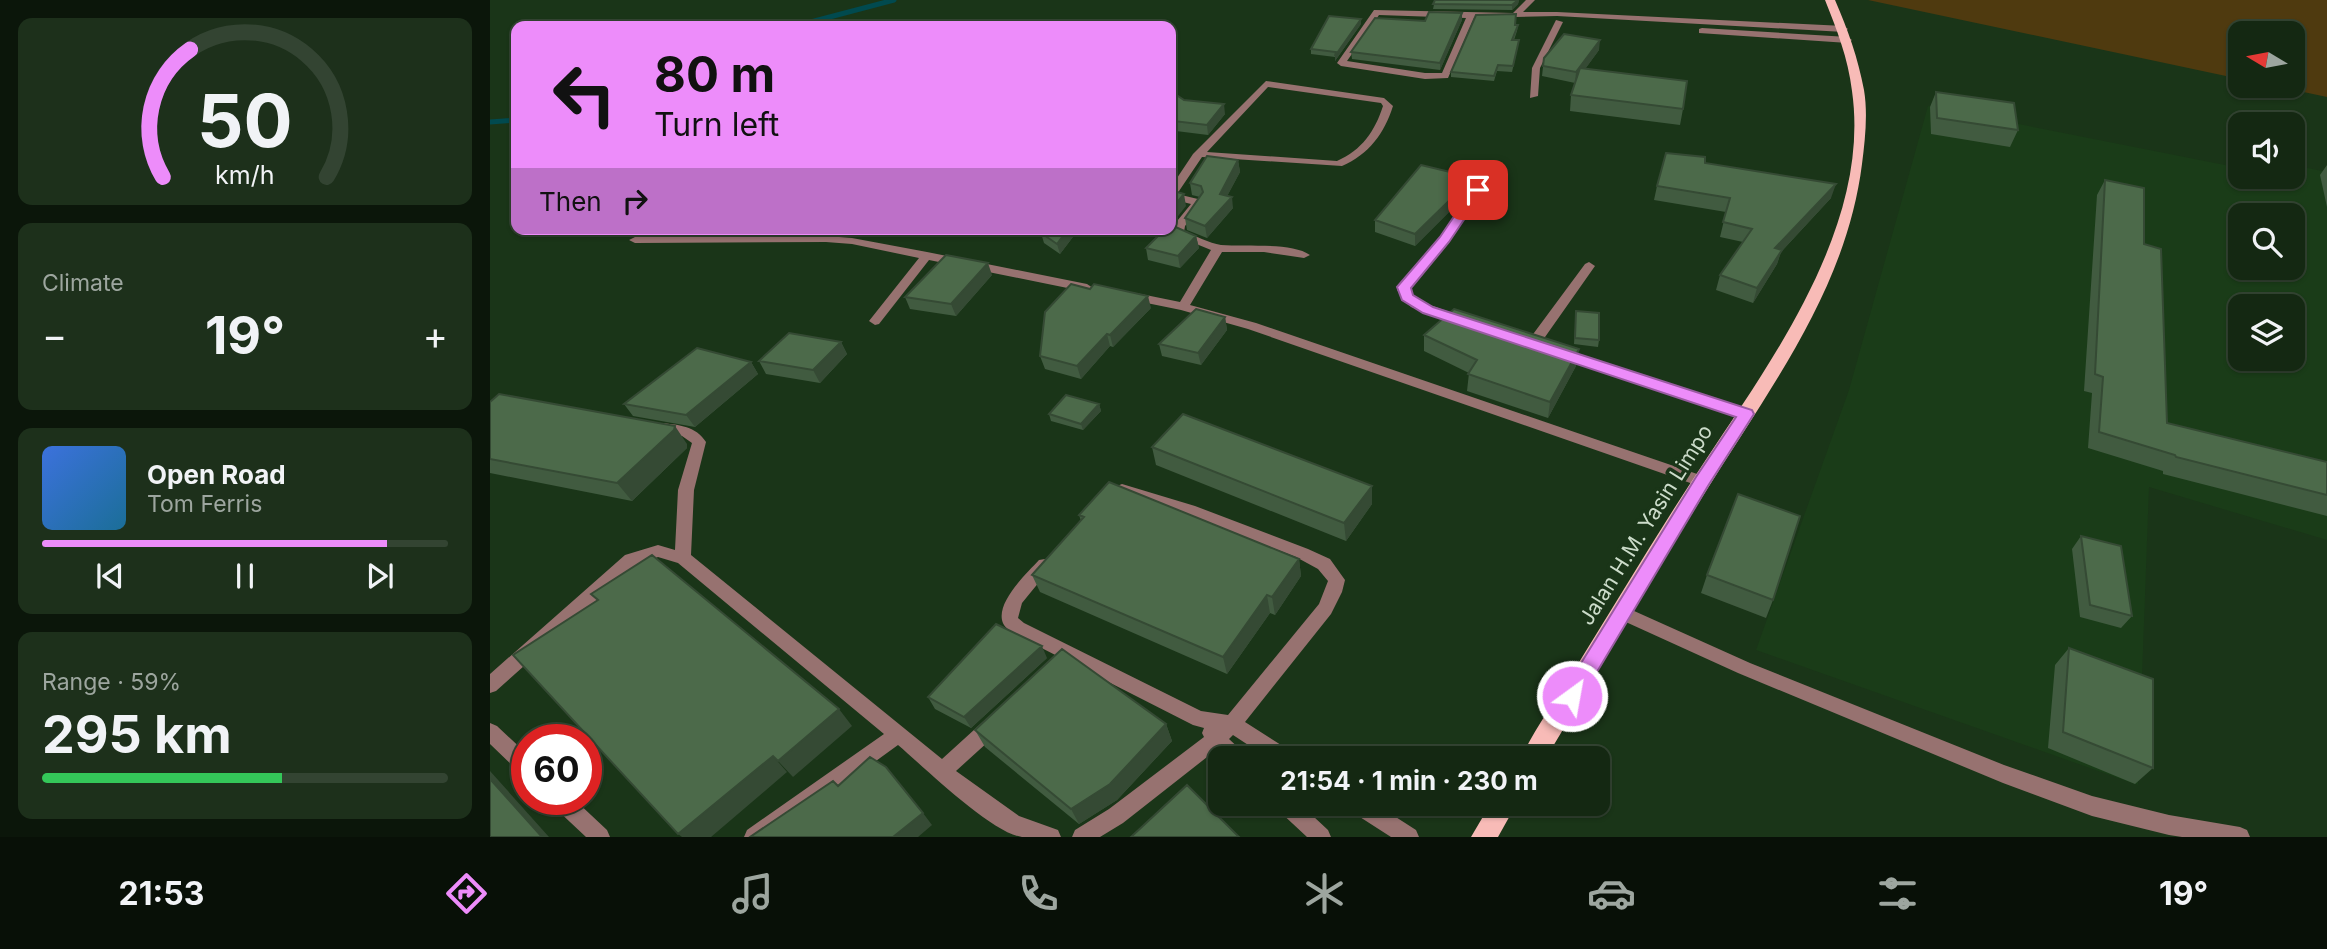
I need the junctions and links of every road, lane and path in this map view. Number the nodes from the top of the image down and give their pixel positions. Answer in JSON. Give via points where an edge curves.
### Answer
{"nodes":[{"id":1,"x":1531,"y":0,"type":"edge"},
{"id":2,"x":1830,"y":0,"type":"edge"},
{"id":3,"x":1471,"y":16,"type":"junction"},
{"id":4,"x":1514,"y":16,"type":"junction"},
{"id":5,"x":1538,"y":16,"type":"junction"},
{"id":6,"x":1559,"y":22,"type":"junction"},
{"id":7,"x":1846,"y":34,"type":"junction"},
{"id":8,"x":1533,"y":96,"type":"dead end"},
{"id":9,"x":1199,"y":155,"type":"junction"},
{"id":10,"x":1176,"y":189,"type":"edge"},
{"id":11,"x":1478,"y":190,"type":"dead end"},
{"id":12,"x":1176,"y":197,"type":"edge"},
{"id":13,"x":635,"y":240,"type":"dead end"},
{"id":14,"x":1218,"y":248,"type":"junction"},
{"id":15,"x":927,"y":255,"type":"junction"},
{"id":16,"x":1304,"y":255,"type":"dead end"},
{"id":17,"x":1589,"y":266,"type":"dead end"},
{"id":18,"x":1098,"y":290,"type":"edge"},
{"id":19,"x":1122,"y":295,"type":"edge"},
{"id":20,"x":1183,"y":307,"type":"junction"},
{"id":21,"x":875,"y":320,"type":"dead end"},
{"id":22,"x":1475,"y":325,"type":"edge"},
{"id":23,"x":1746,"y":414,"type":"junction"},
{"id":24,"x":648,"y":426,"type":"edge"},
{"id":25,"x":1702,"y":481,"type":"junction"},
{"id":26,"x":1109,"y":492,"type":"edge"},
{"id":27,"x":1051,"y":557,"type":"edge"},
{"id":28,"x":683,"y":558,"type":"junction"},
{"id":29,"x":1623,"y":613,"type":"junction"},
{"id":30,"x":1070,"y":652,"type":"junction"},
{"id":31,"x":1051,"y":670,"type":"edge"},
{"id":32,"x":490,"y":685,"type":"edge"},
{"id":33,"x":1002,"y":716,"type":"edge"},
{"id":34,"x":1199,"y":719,"type":"junction"},
{"id":35,"x":1232,"y":724,"type":"junction"},
{"id":36,"x":490,"y":732,"type":"edge"},
{"id":37,"x":899,"y":734,"type":"junction"},
{"id":38,"x":1216,"y":739,"type":"junction"},
{"id":39,"x":1223,"y":746,"type":"edge"},
{"id":40,"x":1266,"y":746,"type":"edge"},
{"id":41,"x":1540,"y":746,"type":"edge"},
{"id":42,"x":511,"y":752,"type":"edge"},
{"id":43,"x":944,"y":770,"type":"junction"},
{"id":44,"x":577,"y":815,"type":"edge"},
{"id":45,"x":1299,"y":816,"type":"edge"},
{"id":46,"x":1376,"y":816,"type":"edge"},
{"id":47,"x":1497,"y":816,"type":"edge"},
{"id":48,"x":600,"y":837,"type":"edge"},
{"id":49,"x":754,"y":837,"type":"edge"},
{"id":50,"x":1051,"y":837,"type":"edge"},
{"id":51,"x":1082,"y":837,"type":"edge"},
{"id":52,"x":1321,"y":837,"type":"edge"},
{"id":53,"x":1409,"y":837,"type":"edge"},
{"id":54,"x":1484,"y":837,"type":"edge"},
{"id":55,"x":2240,"y":837,"type":"edge"}],
"edges":[{"from":1,"to":4,"type":"street"},
{"from":2,"to":7,"type":"main road","name":"Jalan H.M. Yasin Limpo"},
{"from":3,"to":3,"type":"street","via":[[1447,73],[1441,77],[1341,62],[1377,12]]},
{"from":3,"to":4,"type":"street"},
{"from":4,"to":5,"type":"street"},
{"from":5,"to":6,"type":"street"},
{"from":5,"to":7,"type":"street"},
{"from":6,"to":7,"type":"street"},
{"from":6,"to":8,"type":"street","via":[[1536,68]]},
{"from":7,"to":23,"type":"main road","name":"Jalan H.M. Yasin Limpo","via":[[1860,95],[1861,129],[1845,222],[1807,315]]},
{"from":9,"to":9,"type":"street","via":[[1338,164],[1367,148],[1388,106],[1384,101],[1266,84]]},
{"from":9,"to":10,"type":"street"},
{"from":11,"to":22,"type":"street","via":[[1403,290],[1422,307]]},
{"from":12,"to":14,"type":"street","via":[[1198,202],[1178,234]]},
{"from":13,"to":15,"type":"street","via":[[826,239]]},
{"from":14,"to":16,"type":"street","via":[[1264,248]]},
{"from":14,"to":20,"type":"street"},
{"from":15,"to":18,"type":"street"},
{"from":15,"to":21,"type":"street"},
{"from":17,"to":23,"type":"street","via":[[1527,342]]},
{"from":19,"to":20,"type":"street"},
{"from":20,"to":25,"type":"street","via":[[1252,326]]},
{"from":23,"to":25,"type":"main road","name":"Jalan H.M. Yasin Limpo"},
{"from":24,"to":28,"type":"street","via":[[689,433],[699,442],[686,490]]},
{"from":25,"to":29,"type":"main road","name":"Jalan H.M. Yasin Limpo"},
{"from":26,"to":35,"type":"street","via":[[1127,490],[1190,510],[1302,553],[1336,575],[1325,609]]},
{"from":27,"to":30,"type":"street","via":[[1019,596],[1009,613],[1010,621]]},
{"from":28,"to":32,"type":"street","via":[[657,551],[631,560]]},
{"from":28,"to":37,"type":"street"},
{"from":29,"to":41,"type":"main road","name":"Jalan H.M. Yasin Limpo"},
{"from":29,"to":55,"type":"street","via":[[2003,774],[2092,806]]},
{"from":30,"to":31,"type":"street"},
{"from":30,"to":34,"type":"street"},
{"from":33,"to":43,"type":"street"},
{"from":34,"to":35,"type":"street"},
{"from":34,"to":38,"type":"street"},
{"from":35,"to":38,"type":"street"},
{"from":35,"to":40,"type":"street"},
{"from":36,"to":42,"type":"street"},
{"from":37,"to":43,"type":"street"},
{"from":37,"to":49,"type":"street"},
{"from":38,"to":39,"type":"street"},
{"from":38,"to":51,"type":"street"},
{"from":43,"to":50,"type":"street","via":[[982,803],[1024,830]]},
{"from":44,"to":48,"type":"street"},
{"from":45,"to":52,"type":"street"},
{"from":46,"to":53,"type":"street"},
{"from":47,"to":54,"type":"main road"}]}
